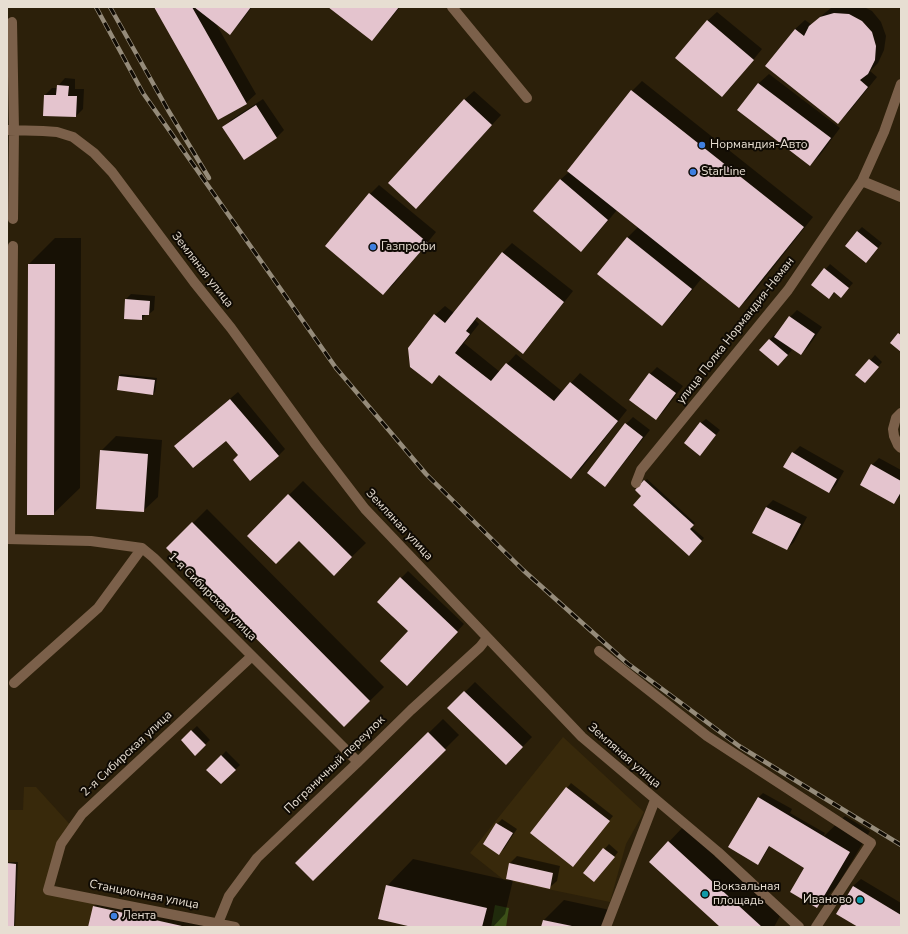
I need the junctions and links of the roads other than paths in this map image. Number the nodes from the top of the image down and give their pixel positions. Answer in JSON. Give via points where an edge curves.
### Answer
{"nodes":[{"id":1,"x":452,"y":7,"type":"edge"},
{"id":2,"x":12,"y":22,"type":"dead end"},
{"id":3,"x":901,"y":84,"type":"edge"},
{"id":4,"x":527,"y":98,"type":"dead end"},
{"id":5,"x":11,"y":130,"type":"edge"},
{"id":6,"x":862,"y":181,"type":"junction"},
{"id":7,"x":901,"y":196,"type":"edge"},
{"id":8,"x":13,"y":219,"type":"dead end"},
{"id":9,"x":13,"y":246,"type":"dead end"},
{"id":10,"x":901,"y":413,"type":"edge"},
{"id":11,"x":901,"y":448,"type":"edge"},
{"id":12,"x":636,"y":483,"type":"dead end"},
{"id":13,"x":9,"y":539,"type":"edge"},
{"id":14,"x":142,"y":548,"type":"junction"},
{"id":15,"x":487,"y":638,"type":"junction"},
{"id":16,"x":599,"y":652,"type":"dead end"},
{"id":17,"x":252,"y":656,"type":"junction"},
{"id":18,"x":14,"y":683,"type":"dead end"},
{"id":19,"x":358,"y":762,"type":"junction"},
{"id":20,"x":655,"y":800,"type":"junction"},
{"id":21,"x":48,"y":890,"type":"joint"},
{"id":22,"x":218,"y":923,"type":"junction"},
{"id":23,"x":235,"y":927,"type":"edge"},
{"id":24,"x":606,"y":927,"type":"edge"},
{"id":25,"x":799,"y":927,"type":"edge"},
{"id":26,"x":816,"y":927,"type":"edge"}],
"edges":[{"from":1,"to":4,"type":"street"},
{"from":2,"to":5,"type":"street"},
{"from":3,"to":6,"type":"street","name":"улица Полка Нормандия-Неман","via":[[884,132]]},
{"from":5,"to":8,"type":"street"},
{"from":5,"to":15,"type":"street","name":"Земляная улица","via":[[43,130],[74,137],[112,172],[365,509]]},
{"from":6,"to":7,"type":"street"},
{"from":6,"to":12,"type":"street","name":"улица Полка Нормандия-Неман","via":[[788,290],[641,470]]},
{"from":9,"to":13,"type":"street"},
{"from":10,"to":11,"type":"street","via":[[896,418],[893,429]]},
{"from":13,"to":14,"type":"street","via":[[91,541]]},
{"from":14,"to":17,"type":"street","name":"1-я Сибирская улица"},
{"from":14,"to":18,"type":"street","via":[[98,608]]},
{"from":15,"to":19,"type":"street","name":"Пограничный переулок"},
{"from":15,"to":20,"type":"street","name":"Земляная улица","via":[[582,737]]},
{"from":16,"to":26,"type":"street","via":[[707,736],[871,843]]},
{"from":17,"to":19,"type":"street","name":"1-я Сибирская улица"},
{"from":17,"to":21,"type":"street","name":"2-я Сибирская улица","via":[[82,814],[61,844]]},
{"from":19,"to":22,"type":"street","name":"Пограничный переулок","via":[[257,858],[229,896]]},
{"from":20,"to":24,"type":"street"},
{"from":20,"to":25,"type":"street","name":"Земляная улица","via":[[718,852]]},
{"from":21,"to":22,"type":"street","name":"Станционная улица"},
{"from":22,"to":23,"type":"street","name":"Станционная улица"}]}
